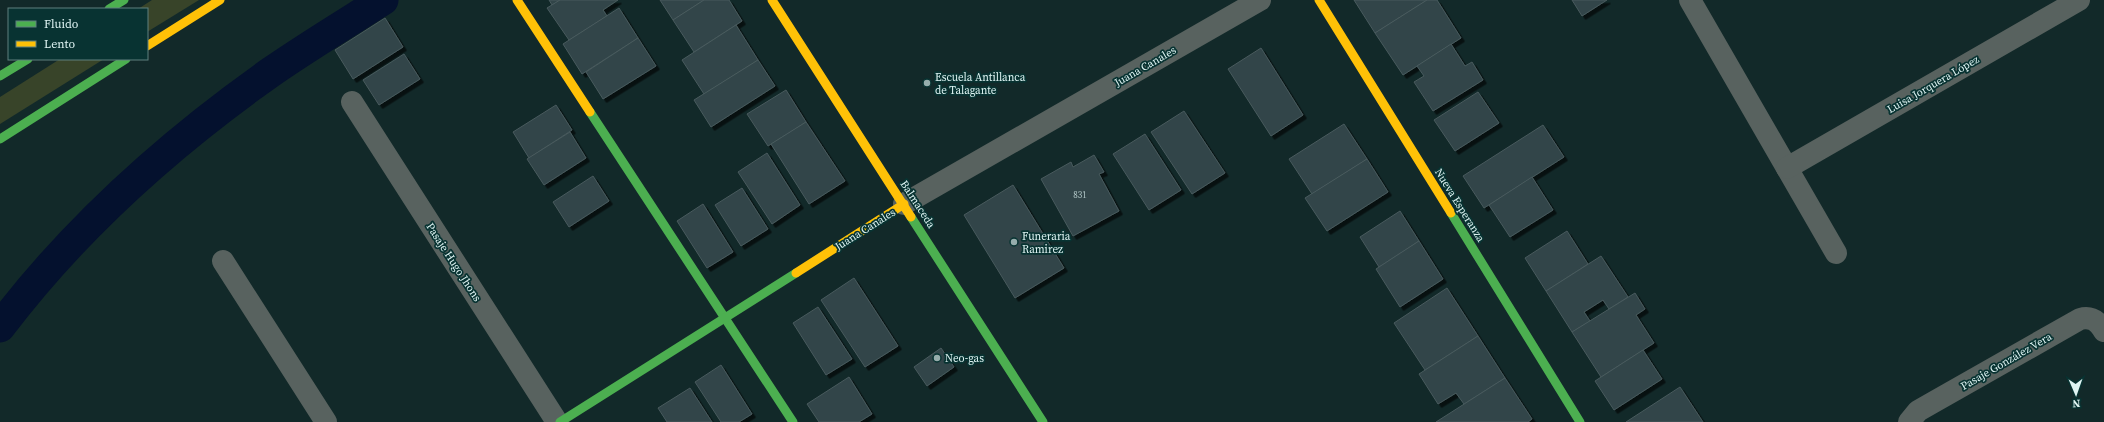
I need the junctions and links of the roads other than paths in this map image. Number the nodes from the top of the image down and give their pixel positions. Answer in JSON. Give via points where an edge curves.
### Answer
{"nodes":[{"id":1,"x":124,"y":0,"type":"edge"},
{"id":2,"x":220,"y":0,"type":"edge"},
{"id":3,"x":517,"y":0,"type":"edge"},
{"id":4,"x":772,"y":0,"type":"edge"},
{"id":5,"x":1260,"y":0,"type":"edge"},
{"id":6,"x":1319,"y":0,"type":"edge"},
{"id":7,"x":1690,"y":0,"type":"edge"},
{"id":8,"x":2079,"y":0,"type":"edge"},
{"id":9,"x":111,"y":8,"type":"edge"},
{"id":10,"x":148,"y":45,"type":"edge"},
{"id":11,"x":26,"y":60,"type":"edge"},
{"id":12,"x":124,"y":60,"type":"edge"},
{"id":13,"x":0,"y":76,"type":"edge"},
{"id":14,"x":352,"y":102,"type":"dead end"},
{"id":15,"x":0,"y":139,"type":"edge"},
{"id":16,"x":1787,"y":168,"type":"junction"},
{"id":17,"x":904,"y":204,"type":"junction"},
{"id":18,"x":1836,"y":253,"type":"dead end"},
{"id":19,"x":223,"y":261,"type":"dead end"},
{"id":20,"x":725,"y":318,"type":"junction"},
{"id":21,"x":2104,"y":331,"type":"edge"},
{"id":22,"x":326,"y":422,"type":"edge"},
{"id":23,"x":557,"y":422,"type":"edge"},
{"id":24,"x":560,"y":422,"type":"edge"},
{"id":25,"x":793,"y":422,"type":"edge"},
{"id":26,"x":1043,"y":422,"type":"edge"},
{"id":27,"x":1580,"y":422,"type":"edge"},
{"id":28,"x":1909,"y":422,"type":"edge"}],
"edges":[{"from":1,"to":9,"type":"street"},
{"from":2,"to":10,"type":"street"},
{"from":3,"to":20,"type":"street"},
{"from":4,"to":17,"type":"street","name":"Balmaceda"},
{"from":5,"to":17,"type":"street","name":"Juana Canales"},
{"from":6,"to":27,"type":"street","name":"Nueva Esperanza"},
{"from":7,"to":16,"type":"street"},
{"from":8,"to":16,"type":"street","name":"Luisa Jorquera López"},
{"from":11,"to":13,"type":"street"},
{"from":12,"to":15,"type":"street"},
{"from":14,"to":23,"type":"street","name":"Pasaje Hugo Jhons"},
{"from":16,"to":18,"type":"street"},
{"from":17,"to":20,"type":"street","name":"Juana Canales"},
{"from":17,"to":26,"type":"street","name":"Balmaceda"},
{"from":19,"to":22,"type":"street"},
{"from":20,"to":24,"type":"street","name":"Juana Canales"},
{"from":20,"to":25,"type":"street"},
{"from":21,"to":28,"type":"street","name":"Pasaje González Vera","via":[[2091,318],[2080,319],[1932,402],[1918,411]]}]}
